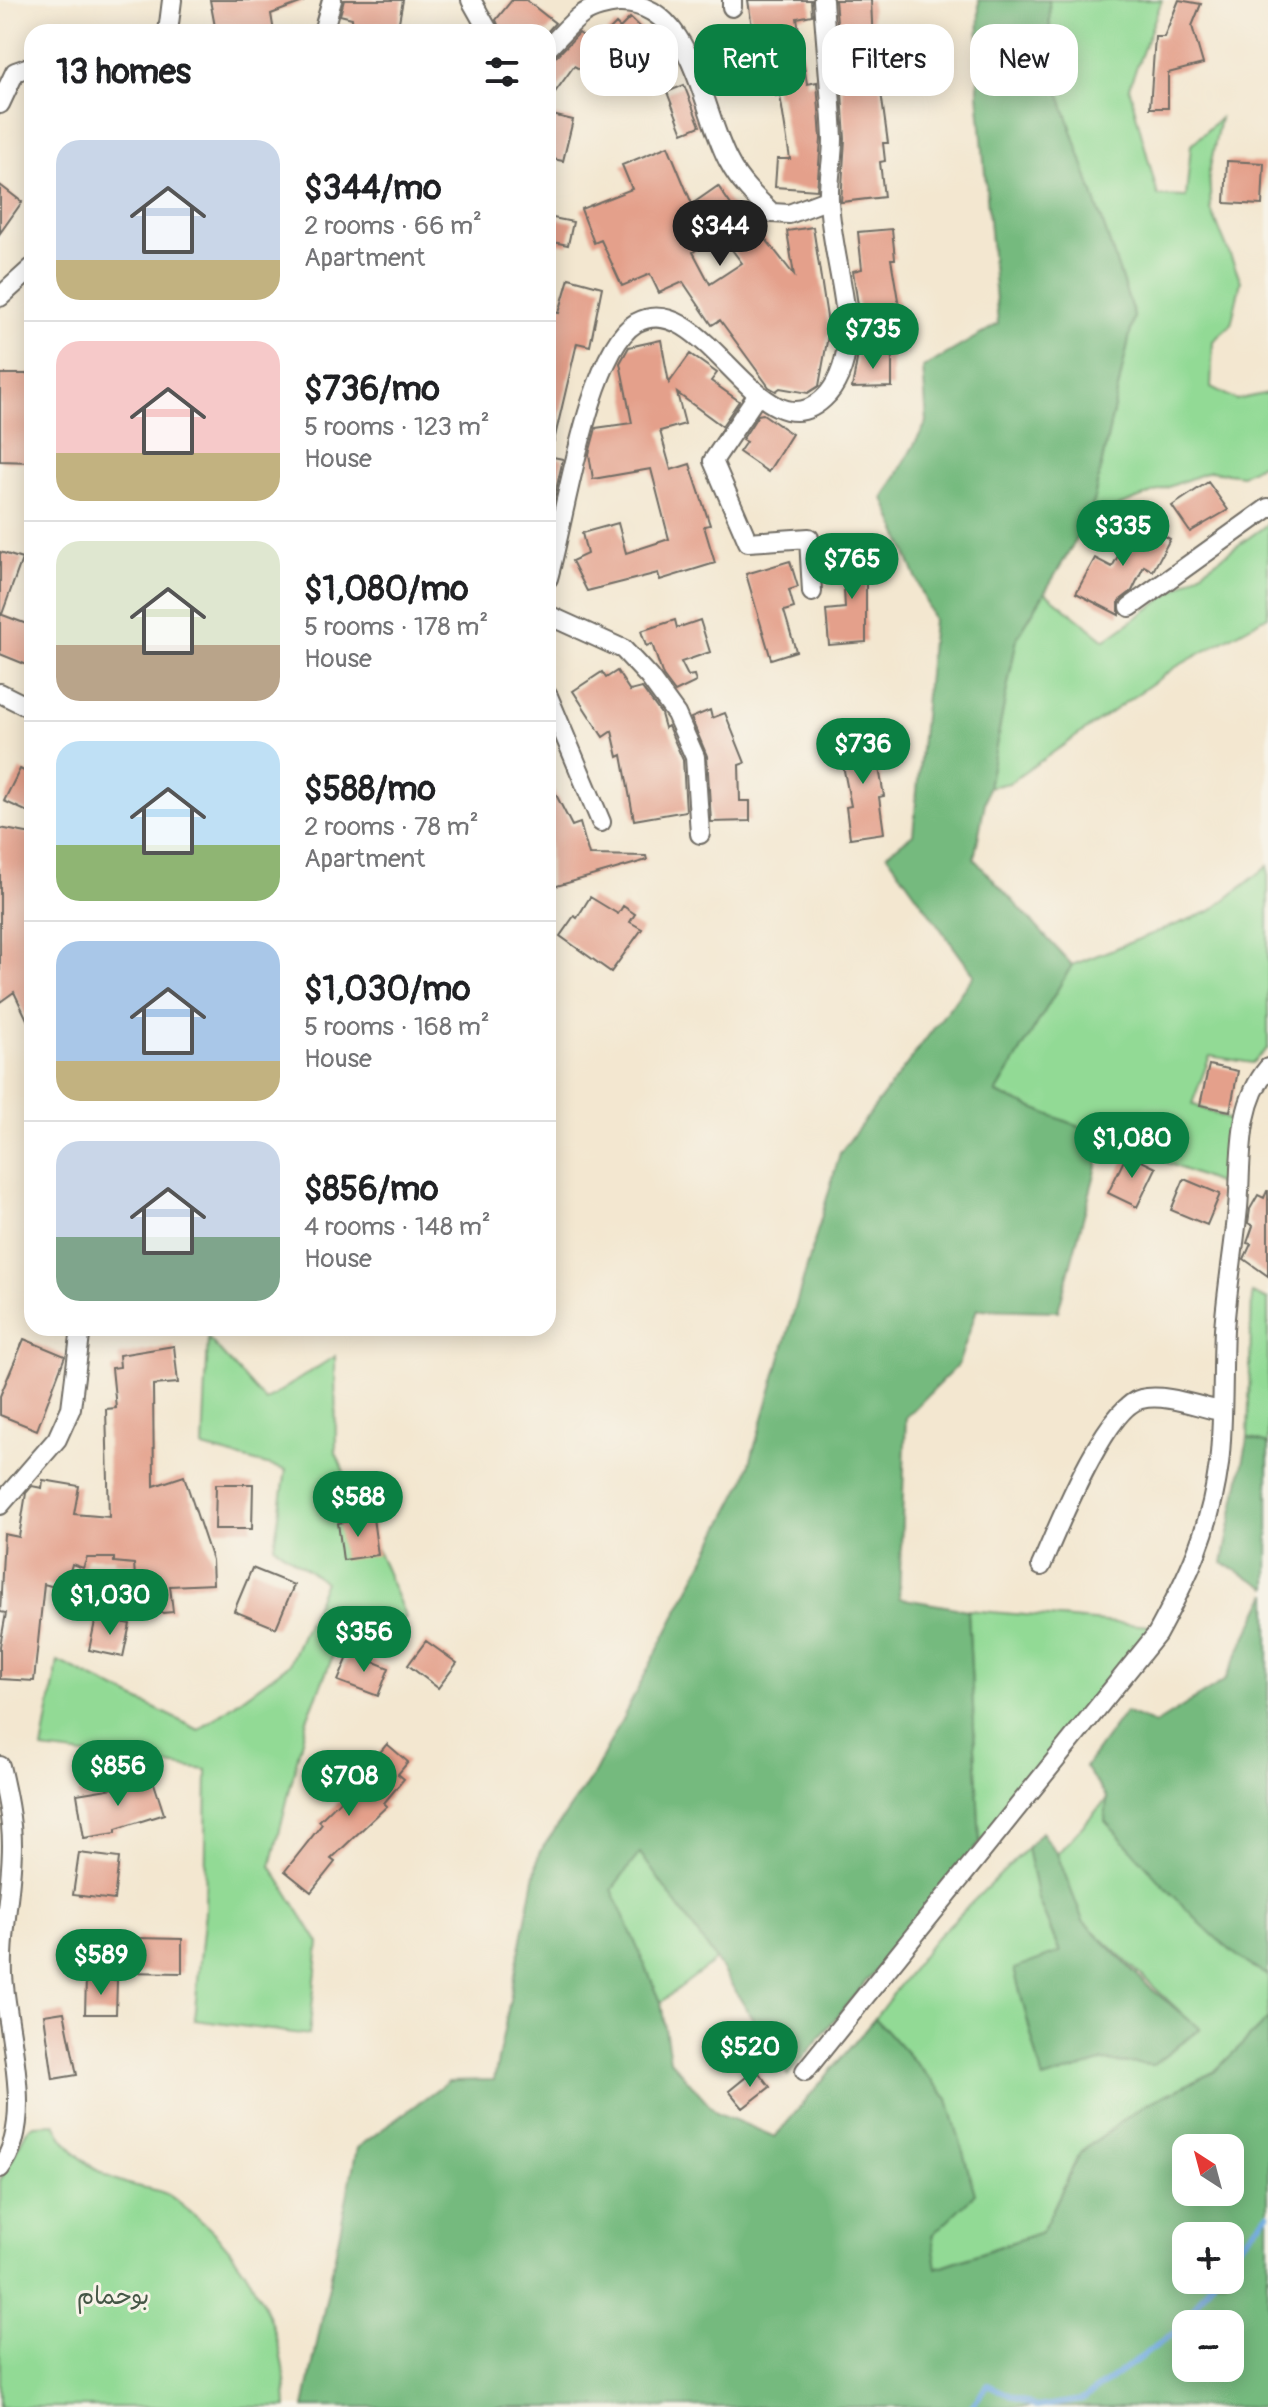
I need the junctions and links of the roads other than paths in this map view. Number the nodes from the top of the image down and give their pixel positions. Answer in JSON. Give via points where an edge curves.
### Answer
{"nodes":[{"id":1,"x":172,"y":0,"type":"edge"},
{"id":2,"x":332,"y":0,"type":"edge"},
{"id":3,"x":471,"y":0,"type":"edge"},
{"id":4,"x":823,"y":0,"type":"edge"},
{"id":5,"x":169,"y":24,"type":"edge"},
{"id":6,"x":325,"y":24,"type":"edge"},
{"id":7,"x":484,"y":24,"type":"edge"},
{"id":8,"x":556,"y":40,"type":"edge"},
{"id":9,"x":24,"y":69,"type":"edge"},
{"id":10,"x":0,"y":104,"type":"edge"},
{"id":11,"x":829,"y":199,"type":"junction"},
{"id":12,"x":24,"y":275,"type":"edge"},
{"id":13,"x":0,"y":297,"type":"edge"},
{"id":14,"x":758,"y":394,"type":"junction"},
{"id":15,"x":1268,"y":508,"type":"edge"},
{"id":16,"x":556,"y":542,"type":"edge"},
{"id":17,"x":812,"y":592,"type":"dead end"},
{"id":18,"x":1130,"y":607,"type":"dead end"},
{"id":19,"x":556,"y":619,"type":"edge"},
{"id":20,"x":0,"y":693,"type":"edge"},
{"id":21,"x":24,"y":705,"type":"edge"},
{"id":22,"x":556,"y":715,"type":"edge"},
{"id":23,"x":601,"y":822,"type":"dead end"},
{"id":24,"x":700,"y":834,"type":"dead end"},
{"id":25,"x":1268,"y":1068,"type":"edge"},
{"id":26,"x":80,"y":1336,"type":"edge"},
{"id":27,"x":1220,"y":1411,"type":"junction"},
{"id":28,"x":0,"y":1505,"type":"edge"},
{"id":29,"x":1041,"y":1566,"type":"dead end"},
{"id":30,"x":0,"y":1766,"type":"edge"},
{"id":31,"x":805,"y":2071,"type":"dead end"},
{"id":32,"x":0,"y":2168,"type":"edge"}],
"edges":[{"from":1,"to":5,"type":"street"},
{"from":2,"to":6,"type":"street"},
{"from":3,"to":7,"type":"street"},
{"from":4,"to":11,"type":"street","via":[[833,142]]},
{"from":8,"to":11,"type":"street","via":[[584,13],[614,3],[636,2],[663,16],[685,47],[728,162],[752,195],[772,213],[789,214]]},
{"from":9,"to":10,"type":"street","via":[[15,72]]},
{"from":11,"to":14,"type":"street","via":[[847,339],[838,383],[822,401],[797,411]]},
{"from":12,"to":13,"type":"street"},
{"from":14,"to":16,"type":"street","via":[[692,329],[657,317],[635,324],[615,348],[580,432]]},
{"from":14,"to":17,"type":"street","via":[[713,461],[748,542],[809,538]]},
{"from":15,"to":18,"type":"street"},
{"from":19,"to":24,"type":"street","via":[[623,649],[676,714],[695,757]]},
{"from":20,"to":21,"type":"street"},
{"from":22,"to":23,"type":"street"},
{"from":25,"to":27,"type":"street","via":[[1255,1085],[1242,1140]]},
{"from":26,"to":28,"type":"street","via":[[71,1408],[61,1429]]},
{"from":27,"to":29,"type":"street","via":[[1155,1398],[1125,1407],[1073,1494]]},
{"from":27,"to":31,"type":"street","via":[[1219,1462],[1202,1546],[1157,1634]]},
{"from":30,"to":32,"type":"street","via":[[12,1844],[3,1973],[18,2095],[9,2157]]}]}
